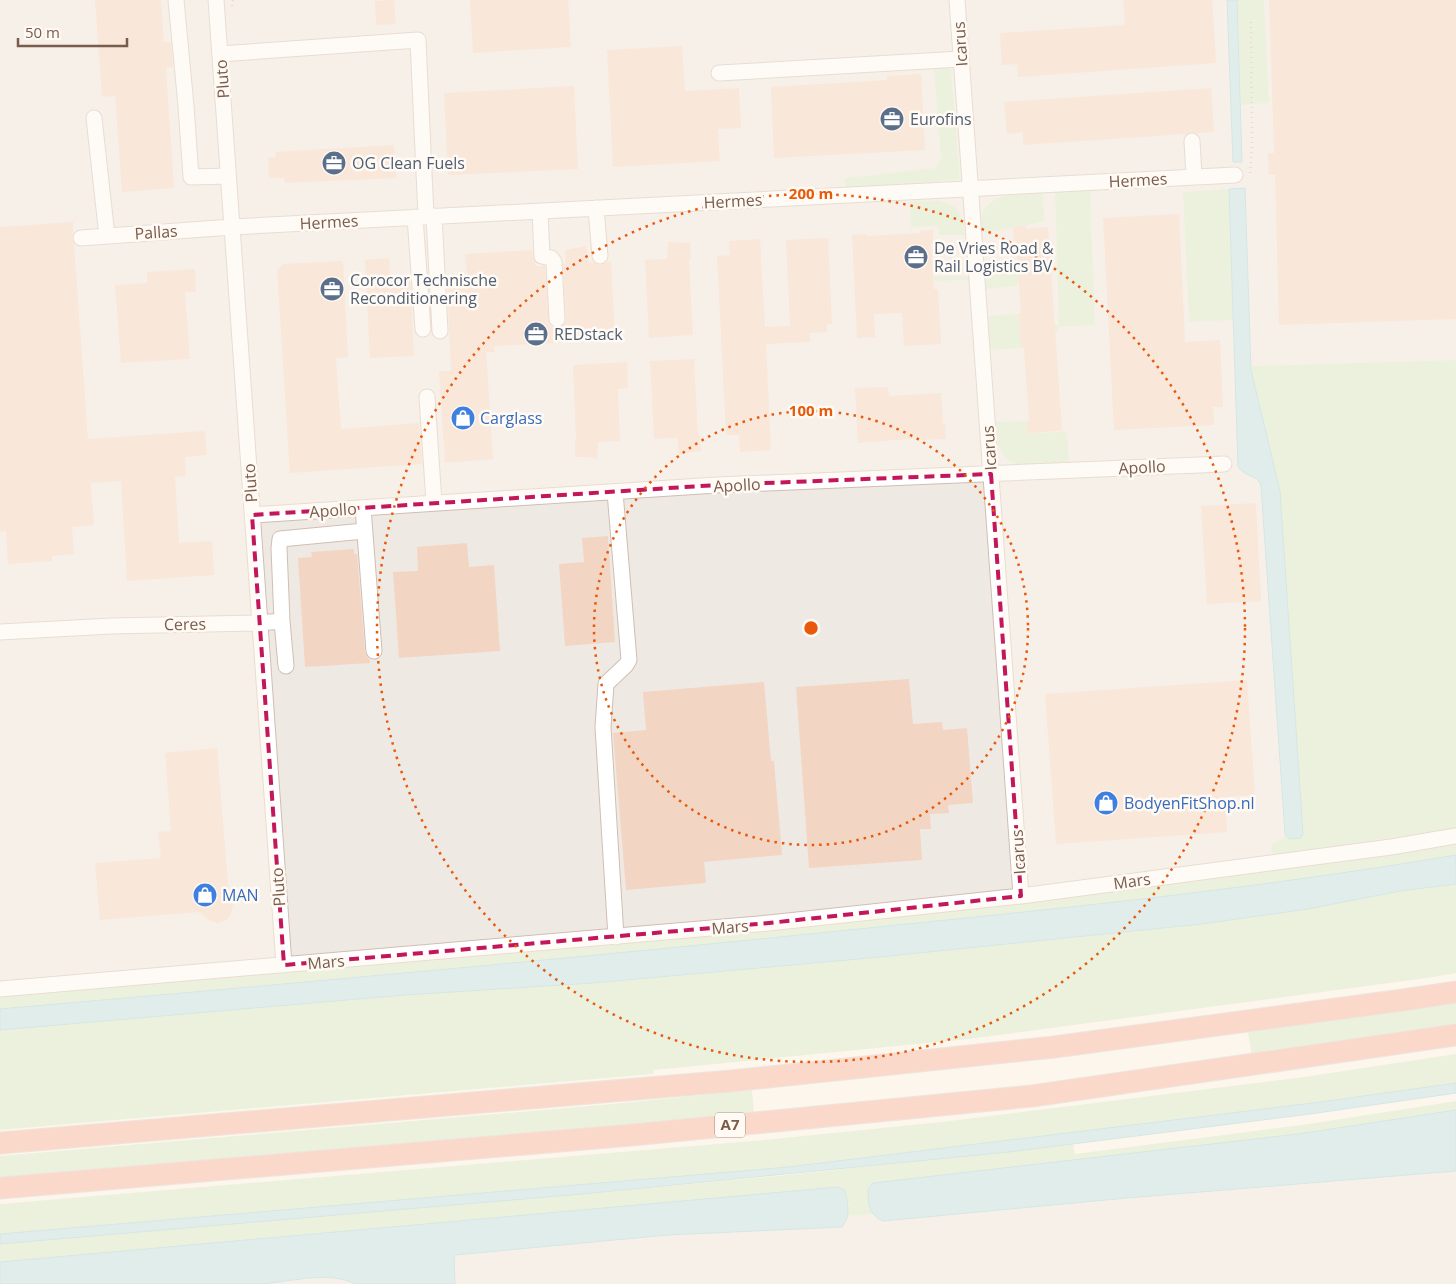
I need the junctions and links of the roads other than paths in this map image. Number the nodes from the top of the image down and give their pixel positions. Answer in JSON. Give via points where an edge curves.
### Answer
{"nodes":[{"id":1,"x":176,"y":0,"type":"edge"},
{"id":2,"x":216,"y":0,"type":"edge"},
{"id":3,"x":957,"y":0,"type":"edge"},
{"id":4,"x":220,"y":54,"type":"junction"},
{"id":5,"x":961,"y":59,"type":"junction"},
{"id":6,"x":719,"y":73,"type":"dead end"},
{"id":7,"x":94,"y":118,"type":"dead end"},
{"id":8,"x":1192,"y":140,"type":"dead end"},
{"id":9,"x":1235,"y":175,"type":"road end"},
{"id":10,"x":228,"y":176,"type":"junction"},
{"id":11,"x":1194,"y":177,"type":"junction"},
{"id":12,"x":970,"y":189,"type":"junction"},
{"id":13,"x":596,"y":208,"type":"junction"},
{"id":14,"x":540,"y":211,"type":"junction"},
{"id":15,"x":425,"y":217,"type":"junction"},
{"id":16,"x":232,"y":227,"type":"junction"},
{"id":17,"x":107,"y":236,"type":"junction"},
{"id":18,"x":81,"y":238,"type":"dead end"},
{"id":19,"x":600,"y":256,"type":"dead end"},
{"id":20,"x":557,"y":320,"type":"dead end"},
{"id":21,"x":423,"y":329,"type":"dead end"},
{"id":22,"x":440,"y":332,"type":"dead end"},
{"id":23,"x":427,"y":397,"type":"dead end"},
{"id":24,"x":1224,"y":464,"type":"dead end"},
{"id":25,"x":991,"y":474,"type":"junction"},
{"id":26,"x":615,"y":492,"type":"junction"},
{"id":27,"x":434,"y":503,"type":"junction"},
{"id":28,"x":363,"y":508,"type":"junction"},
{"id":29,"x":252,"y":515,"type":"junction"},
{"id":30,"x":364,"y":531,"type":"junction"},
{"id":31,"x":282,"y":621,"type":"junction"},
{"id":32,"x":259,"y":623,"type":"junction"},
{"id":33,"x":0,"y":632,"type":"edge"},
{"id":34,"x":374,"y":651,"type":"dead end"},
{"id":35,"x":286,"y":666,"type":"dead end"},
{"id":36,"x":1456,"y":836,"type":"edge"},
{"id":37,"x":1021,"y":896,"type":"junction"},
{"id":38,"x":616,"y":936,"type":"junction"},
{"id":39,"x":284,"y":965,"type":"junction"},
{"id":40,"x":0,"y":989,"type":"edge"},
{"id":41,"x":1456,"y":992,"type":"edge"},
{"id":42,"x":1456,"y":1035,"type":"edge"},
{"id":43,"x":0,"y":1143,"type":"edge"},
{"id":44,"x":0,"y":1188,"type":"edge"}],
"edges":[{"from":1,"to":10,"type":"street","via":[[191,177]]},
{"from":2,"to":4,"type":"street","name":"Pluto"},
{"from":3,"to":5,"type":"street","name":"Icarus"},
{"from":4,"to":10,"type":"street","name":"Pluto"},
{"from":4,"to":15,"type":"street","via":[[418,40]]},
{"from":5,"to":6,"type":"street"},
{"from":5,"to":12,"type":"street","name":"Icarus"},
{"from":7,"to":17,"type":"street"},
{"from":8,"to":11,"type":"street"},
{"from":9,"to":11,"type":"street","name":"Hermes"},
{"from":10,"to":16,"type":"street","name":"Pluto"},
{"from":11,"to":12,"type":"street","name":"Hermes"},
{"from":12,"to":13,"type":"street","name":"Hermes"},
{"from":12,"to":25,"type":"street","name":"Icarus"},
{"from":13,"to":14,"type":"street","name":"Hermes"},
{"from":13,"to":19,"type":"street"},
{"from":14,"to":15,"type":"street","name":"Hermes"},
{"from":14,"to":20,"type":"street","via":[[542,256],[554,262]]},
{"from":15,"to":16,"type":"street","name":"Hermes"},
{"from":15,"to":21,"type":"street"},
{"from":15,"to":22,"type":"street"},
{"from":16,"to":17,"type":"street","name":"Pallas"},
{"from":16,"to":29,"type":"street","name":"Pluto"},
{"from":17,"to":18,"type":"street","name":"Pallas"},
{"from":23,"to":27,"type":"street"},
{"from":24,"to":25,"type":"street","name":"Apollo"},
{"from":25,"to":26,"type":"street","name":"Apollo"},
{"from":25,"to":37,"type":"street","name":"Icarus"},
{"from":26,"to":27,"type":"street","name":"Apollo"},
{"from":26,"to":38,"type":"street","via":[[629,660],[606,684],[603,727]]},
{"from":27,"to":28,"type":"street","name":"Apollo"},
{"from":28,"to":29,"type":"street","name":"Apollo"},
{"from":28,"to":30,"type":"street"},
{"from":29,"to":32,"type":"street","name":"Pluto"},
{"from":30,"to":31,"type":"street","via":[[280,539]]},
{"from":30,"to":34,"type":"street"},
{"from":31,"to":32,"type":"street","name":"Ceres"},
{"from":31,"to":35,"type":"street"},
{"from":32,"to":33,"type":"street","name":"Ceres"},
{"from":32,"to":39,"type":"street","name":"Pluto"},
{"from":36,"to":37,"type":"street","name":"Mars"},
{"from":37,"to":38,"type":"street","name":"Mars"},
{"from":38,"to":39,"type":"street","name":"Mars"},
{"from":39,"to":40,"type":"street","name":"Mars"},
{"from":41,"to":43,"type":"highway","via":[[1054,1047],[760,1078]]},
{"from":42,"to":44,"type":"highway","number":"A7","via":[[1032,1096],[632,1135]]}]}
